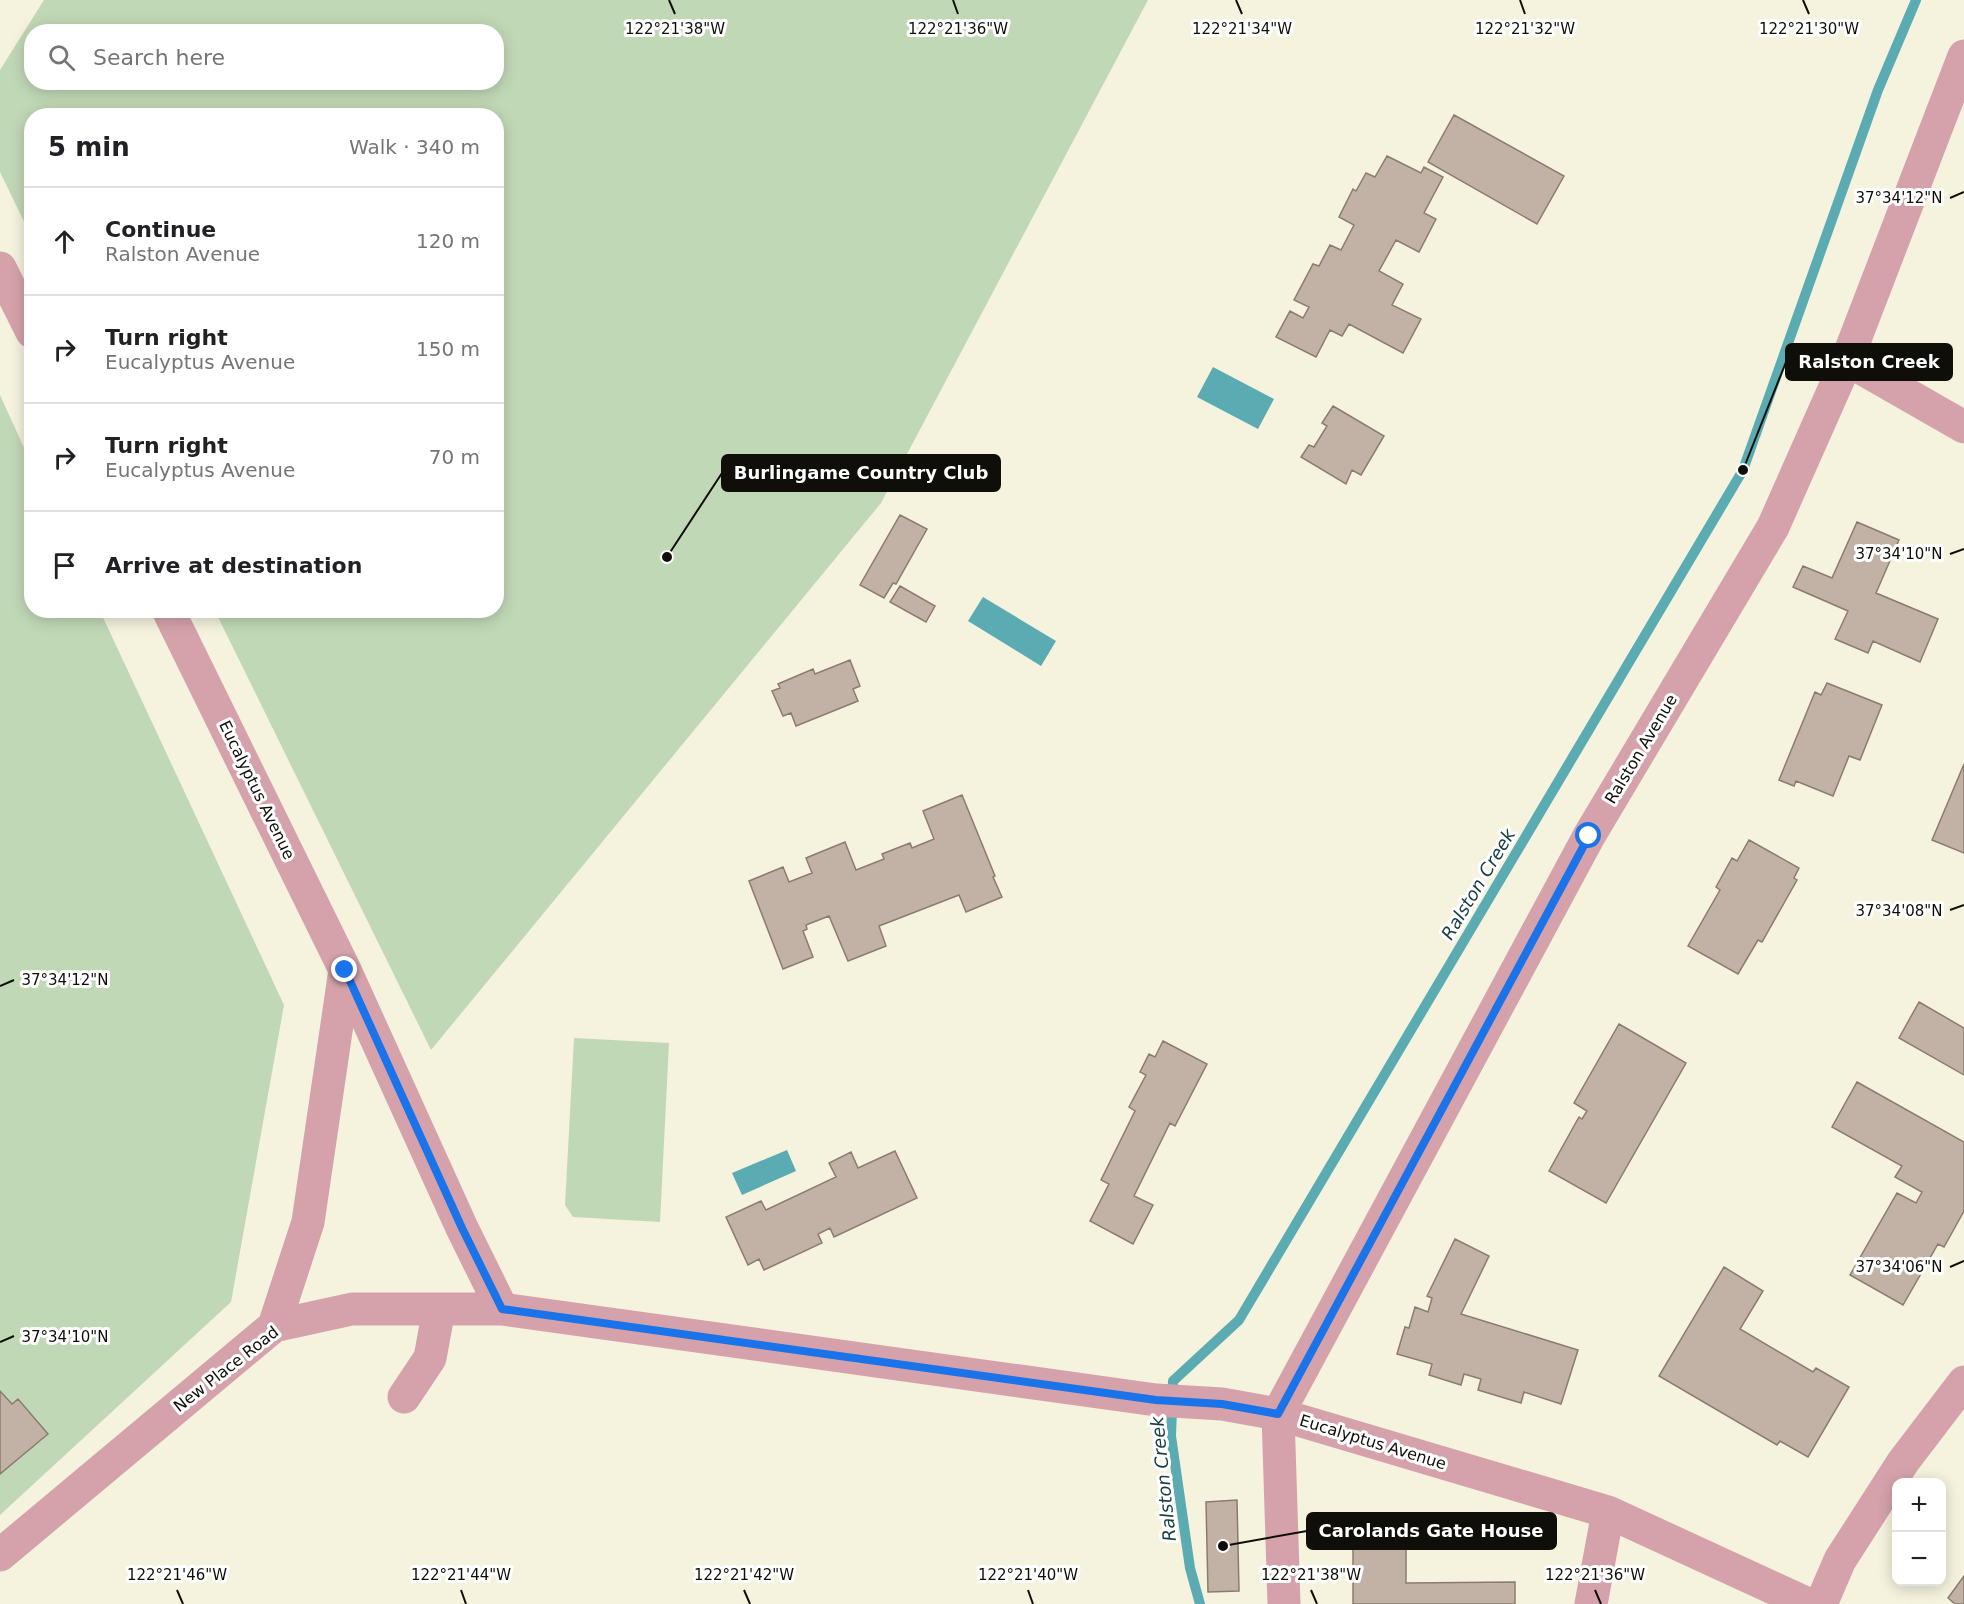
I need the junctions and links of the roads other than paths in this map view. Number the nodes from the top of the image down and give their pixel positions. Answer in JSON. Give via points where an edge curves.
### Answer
{"nodes":[{"id":1,"x":1964,"y":56,"type":"edge"},
{"id":2,"x":0,"y":268,"type":"edge"},
{"id":3,"x":24,"y":316,"type":"edge"},
{"id":4,"x":1847,"y":360,"type":"junction"},
{"id":5,"x":1964,"y":427,"type":"edge"},
{"id":6,"x":172,"y":618,"type":"edge"},
{"id":7,"x":345,"y":970,"type":"junction"},
{"id":8,"x":439,"y":1309,"type":"junction"},
{"id":9,"x":502,"y":1309,"type":"junction"},
{"id":10,"x":274,"y":1326,"type":"junction"},
{"id":11,"x":1964,"y":1382,"type":"edge"},
{"id":12,"x":404,"y":1397,"type":"dead end"},
{"id":13,"x":1278,"y":1414,"type":"junction"},
{"id":14,"x":1608,"y":1512,"type":"junction"},
{"id":15,"x":0,"y":1555,"type":"edge"},
{"id":16,"x":1284,"y":1604,"type":"edge"},
{"id":17,"x":1591,"y":1604,"type":"edge"},
{"id":18,"x":1808,"y":1604,"type":"edge"},
{"id":19,"x":1821,"y":1604,"type":"edge"}],
"edges":[{"from":1,"to":4,"type":"street","name":"Ralston Avenue"},
{"from":2,"to":3,"type":"street"},
{"from":4,"to":5,"type":"street"},
{"from":4,"to":13,"type":"street","name":"Ralston Avenue","via":[[1773,527],[1589,836]]},
{"from":6,"to":7,"type":"street","name":"Eucalyptus Avenue"},
{"from":7,"to":9,"type":"street","name":"Eucalyptus Avenue"},
{"from":7,"to":10,"type":"street","via":[[308,1222]]},
{"from":8,"to":9,"type":"street","name":"New Place Road"},
{"from":8,"to":10,"type":"street","name":"New Place Road","via":[[352,1309]]},
{"from":8,"to":12,"type":"street","via":[[430,1358]]},
{"from":9,"to":13,"type":"street","name":"Eucalyptus Avenue"},
{"from":10,"to":15,"type":"street","name":"New Place Road"},
{"from":11,"to":19,"type":"street","via":[[1871,1511],[1840,1560]]},
{"from":13,"to":14,"type":"street","name":"Eucalyptus Avenue"},
{"from":13,"to":16,"type":"street"},
{"from":14,"to":17,"type":"street"},
{"from":14,"to":18,"type":"street","name":"Eucalyptus Avenue"}]}
